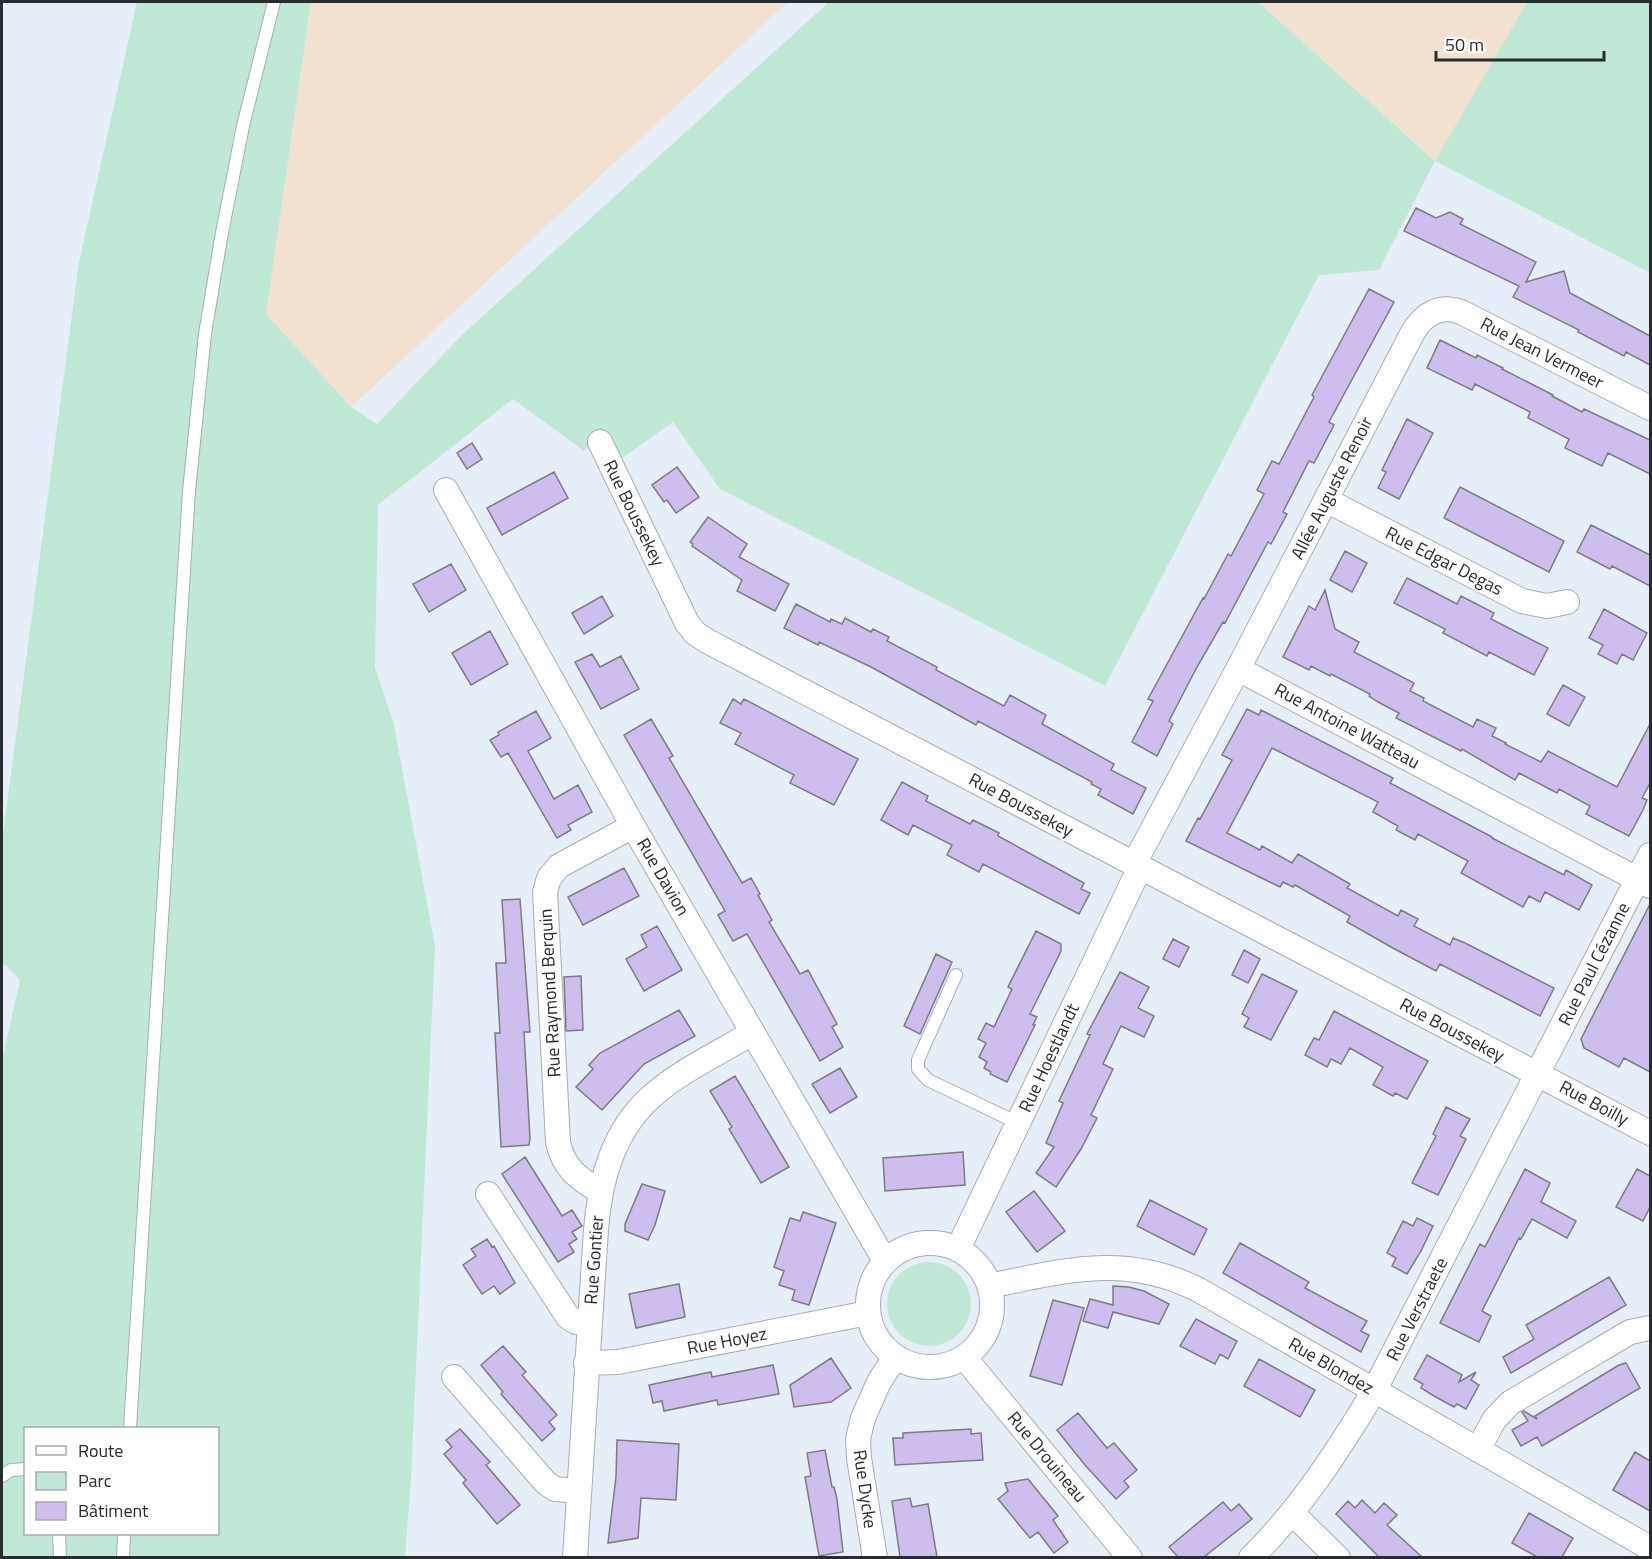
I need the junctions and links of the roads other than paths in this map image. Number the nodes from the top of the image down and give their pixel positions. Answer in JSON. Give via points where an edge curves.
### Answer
{"nodes":[{"id":1,"x":274,"y":2,"type":"edge"},
{"id":2,"x":1431,"y":312,"type":"joint"},
{"id":3,"x":1650,"y":408,"type":"edge"},
{"id":4,"x":600,"y":442,"type":"dead end"},
{"id":5,"x":446,"y":490,"type":"dead end"},
{"id":6,"x":1326,"y":500,"type":"junction"},
{"id":7,"x":1567,"y":602,"type":"dead end"},
{"id":8,"x":1238,"y":669,"type":"junction"},
{"id":9,"x":633,"y":826,"type":"junction"},
{"id":10,"x":1650,"y":855,"type":"edge"},
{"id":11,"x":1137,"y":865,"type":"junction"},
{"id":12,"x":1644,"y":883,"type":"edge"},
{"id":13,"x":956,"y":975,"type":"dead end"},
{"id":14,"x":752,"y":1033,"type":"junction"},
{"id":15,"x":1538,"y":1074,"type":"junction"},
{"id":16,"x":1018,"y":1123,"type":"junction"},
{"id":17,"x":1650,"y":1133,"type":"edge"},
{"id":18,"x":600,"y":1191,"type":"junction"},
{"id":19,"x":488,"y":1194,"type":"dead end"},
{"id":20,"x":958,"y":1249,"type":"junction"},
{"id":21,"x":885,"y":1261,"type":"junction"},
{"id":22,"x":989,"y":1286,"type":"junction"},
{"id":23,"x":868,"y":1313,"type":"junction"},
{"id":24,"x":589,"y":1322,"type":"junction"},
{"id":25,"x":1650,"y":1328,"type":"edge"},
{"id":26,"x":896,"y":1357,"type":"junction"},
{"id":27,"x":964,"y":1357,"type":"junction"},
{"id":28,"x":586,"y":1363,"type":"junction"},
{"id":29,"x":454,"y":1377,"type":"dead end"},
{"id":30,"x":1374,"y":1392,"type":"junction"},
{"id":31,"x":130,"y":1427,"type":"edge"},
{"id":32,"x":1478,"y":1450,"type":"junction"},
{"id":33,"x":24,"y":1469,"type":"edge"},
{"id":34,"x":2,"y":1476,"type":"edge"},
{"id":35,"x":578,"y":1491,"type":"junction"},
{"id":36,"x":1292,"y":1514,"type":"junction"},
{"id":37,"x":59,"y":1535,"type":"edge"},
{"id":38,"x":124,"y":1535,"type":"edge"},
{"id":39,"x":1650,"y":1548,"type":"edge"},
{"id":40,"x":60,"y":1557,"type":"edge"},
{"id":41,"x":123,"y":1557,"type":"edge"},
{"id":42,"x":575,"y":1557,"type":"edge"},
{"id":43,"x":875,"y":1557,"type":"edge"},
{"id":44,"x":1130,"y":1557,"type":"edge"},
{"id":45,"x":1251,"y":1557,"type":"edge"},
{"id":46,"x":1338,"y":1557,"type":"edge"}],
"edges":[{"from":1,"to":31,"type":"lane","via":[[247,106],[220,238],[205,334],[189,491]]},
{"from":2,"to":3,"type":"street","name":"Rue Jean Vermeer","via":[[1461,312]]},
{"from":2,"to":6,"type":"street","name":"Allée Auguste Renoir","via":[[1413,332]]},
{"from":4,"to":11,"type":"street","name":"Rue Boussekey","via":[[695,633]]},
{"from":5,"to":9,"type":"street","name":"Rue Davion"},
{"from":6,"to":7,"type":"street","name":"Rue Edgar Degas","via":[[1522,601],[1547,606]]},
{"from":6,"to":8,"type":"street","name":"Allée Auguste Renoir"},
{"from":8,"to":11,"type":"street"},
{"from":8,"to":12,"type":"street","name":"Rue Antoine Watteau"},
{"from":9,"to":14,"type":"street","name":"Rue Davion"},
{"from":9,"to":18,"type":"street","name":"Rue Raymond Berquin","via":[[558,866],[549,878],[546,892],[558,1142],[572,1172]]},
{"from":10,"to":12,"type":"street","name":"Rue Paul Cézanne"},
{"from":11,"to":15,"type":"street","name":"Rue Boussekey"},
{"from":11,"to":16,"type":"street","name":"Rue Hoestlandt"},
{"from":12,"to":15,"type":"street","name":"Rue Paul Cézanne"},
{"from":13,"to":16,"type":"lane","via":[[919,1056],[918,1069],[928,1080]]},
{"from":14,"to":18,"type":"street","name":"Rue Gontier","via":[[670,1082],[642,1105],[615,1146]]},
{"from":14,"to":21,"type":"street","name":"Rue Davion"},
{"from":15,"to":17,"type":"street","name":"Rue Boilly"},
{"from":15,"to":30,"type":"street","name":"Rue Verstraete"},
{"from":16,"to":20,"type":"street","name":"Rue Hoestlandt"},
{"from":18,"to":24,"type":"street","name":"Rue Gontier"},
{"from":19,"to":24,"type":"street","via":[[568,1317],[576,1322]]},
{"from":20,"to":21,"type":"street","via":[[920,1243]]},
{"from":20,"to":22,"type":"street","via":[[978,1264]]},
{"from":21,"to":23,"type":"street","via":[[871,1285]]},
{"from":22,"to":27,"type":"street","via":[[989,1325]]},
{"from":22,"to":30,"type":"street","name":"Rue Blondez","via":[[1098,1267],[1164,1275],[1197,1289]]},
{"from":23,"to":26,"type":"street","via":[[875,1335]]},
{"from":23,"to":28,"type":"street","name":"Rue Hoyez","via":[[618,1362]]},
{"from":24,"to":28,"type":"street","name":"Rue Gontier"},
{"from":25,"to":32,"type":"street","via":[[1634,1330],[1510,1402],[1494,1420]]},
{"from":26,"to":27,"type":"street","via":[[912,1365],[930,1367],[948,1365]]},
{"from":26,"to":43,"type":"street","name":"Rue Dycke","via":[[879,1382],[858,1439]]},
{"from":27,"to":44,"type":"street","name":"Rue Drouineau"},
{"from":28,"to":35,"type":"street","name":"Rue Gontier"},
{"from":29,"to":35,"type":"street","via":[[546,1483],[555,1489]]},
{"from":30,"to":32,"type":"street","name":"Rue Blondez"},
{"from":30,"to":36,"type":"street","name":"Rue Verstraete"},
{"from":32,"to":39,"type":"street","name":"Rue Blondez"},
{"from":33,"to":34,"type":"lane","via":[[11,1470]]},
{"from":35,"to":42,"type":"street","name":"Rue Gontier"},
{"from":36,"to":45,"type":"street","name":"Rue Verstraete"},
{"from":36,"to":46,"type":"street"},
{"from":37,"to":40,"type":"lane"},
{"from":38,"to":41,"type":"lane"}]}
